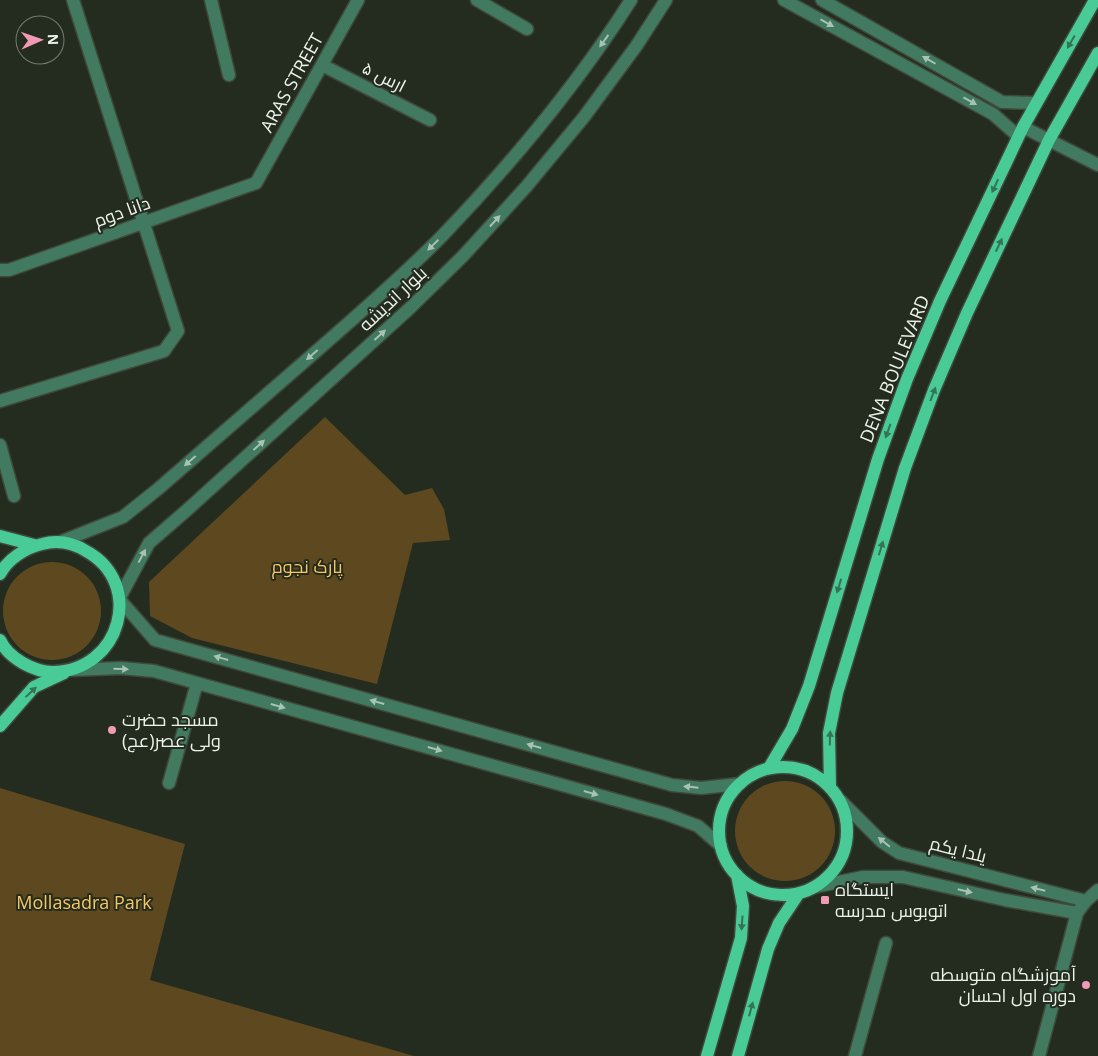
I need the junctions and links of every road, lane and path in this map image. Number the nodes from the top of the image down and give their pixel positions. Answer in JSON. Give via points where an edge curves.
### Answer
{"nodes":[{"id":1,"x":73,"y":0,"type":"edge"},
{"id":2,"x":211,"y":0,"type":"edge"},
{"id":3,"x":358,"y":0,"type":"edge"},
{"id":4,"x":477,"y":0,"type":"edge"},
{"id":5,"x":631,"y":0,"type":"edge"},
{"id":6,"x":666,"y":0,"type":"edge"},
{"id":7,"x":784,"y":0,"type":"edge"},
{"id":8,"x":822,"y":0,"type":"edge"},
{"id":9,"x":1095,"y":0,"type":"edge"},
{"id":10,"x":526,"y":29,"type":"dead end"},
{"id":11,"x":1098,"y":53,"type":"edge"},
{"id":12,"x":322,"y":65,"type":"junction"},
{"id":13,"x":229,"y":75,"type":"dead end"},
{"id":14,"x":1036,"y":103,"type":"junction"},
{"id":15,"x":430,"y":120,"type":"dead end"},
{"id":16,"x":1021,"y":131,"type":"junction"},
{"id":17,"x":1049,"y":140,"type":"junction"},
{"id":18,"x":1098,"y":165,"type":"edge"},
{"id":19,"x":256,"y":183,"type":"joint"},
{"id":20,"x":143,"y":223,"type":"junction"},
{"id":21,"x":0,"y":270,"type":"edge"},
{"id":22,"x":0,"y":401,"type":"edge"},
{"id":23,"x":0,"y":445,"type":"edge"},
{"id":24,"x":14,"y":496,"type":"dead end"},
{"id":25,"x":0,"y":536,"type":"edge"},
{"id":26,"x":60,"y":542,"type":"junction"},
{"id":27,"x":34,"y":546,"type":"junction"},
{"id":28,"x":0,"y":574,"type":"edge"},
{"id":29,"x":119,"y":599,"type":"junction"},
{"id":30,"x":0,"y":640,"type":"edge"},
{"id":31,"x":72,"y":670,"type":"junction"},
{"id":32,"x":197,"y":683,"type":"junction"},
{"id":33,"x":0,"y":726,"type":"edge"},
{"id":34,"x":769,"y":768,"type":"junction"},
{"id":35,"x":169,"y":783,"type":"dead end"},
{"id":36,"x":739,"y":784,"type":"junction"},
{"id":37,"x":830,"y":786,"type":"junction"},
{"id":38,"x":840,"y":800,"type":"junction"},
{"id":39,"x":721,"y":846,"type":"junction"},
{"id":40,"x":737,"y":875,"type":"junction"},
{"id":41,"x":814,"y":887,"type":"junction"},
{"id":42,"x":1098,"y":890,"type":"edge"},
{"id":43,"x":799,"y":893,"type":"junction"},
{"id":44,"x":1086,"y":901,"type":"junction"},
{"id":45,"x":1077,"y":913,"type":"junction"},
{"id":46,"x":886,"y":943,"type":"dead end"},
{"id":47,"x":707,"y":1056,"type":"edge"},
{"id":48,"x":738,"y":1056,"type":"edge"},
{"id":49,"x":855,"y":1056,"type":"edge"},
{"id":50,"x":1039,"y":1056,"type":"edge"}],
"edges":[{"from":1,"to":20,"type":"street"},
{"from":2,"to":13,"type":"street"},
{"from":3,"to":12,"type":"street","name":"ARAS STREET"},
{"from":4,"to":10,"type":"street"},
{"from":5,"to":26,"type":"street","name":"بلوار اندیشه","one_way":true,"via":[[561,99],[504,168],[390,287],[123,517]]},
{"from":29,"to":6,"type":"street","name":"بلوار اندیشه","one_way":true,"via":[[149,543],[410,308],[520,194],[584,117]]},
{"from":7,"to":16,"type":"street","one_way":true},
{"from":14,"to":8,"type":"street","one_way":true,"via":[[1002,102]]},
{"from":9,"to":14,"type":"main road","name":"DENA BOULEVARD","one_way":true},
{"from":11,"to":17,"type":"main road"},
{"from":12,"to":15,"type":"street","name":"ارس ۵"},
{"from":12,"to":19,"type":"street","name":"ARAS STREET"},
{"from":14,"to":16,"type":"main road","name":"DENA BOULEVARD"},
{"from":16,"to":17,"type":"street"},
{"from":16,"to":34,"type":"main road","name":"DENA BOULEVARD","one_way":true,"via":[[940,301],[907,379],[878,459],[809,686],[792,729]]},
{"from":17,"to":18,"type":"street"},
{"from":37,"to":17,"type":"main road","one_way":true,"via":[[829,733],[837,693],[905,468],[963,322]]},
{"from":19,"to":20,"type":"street","name":"دانا دوم"},
{"from":20,"to":21,"type":"street","name":"دانا دوم","via":[[10,270]]},
{"from":20,"to":22,"type":"street","via":[[178,331],[164,351]]},
{"from":23,"to":24,"type":"street"},
{"from":25,"to":27,"type":"main road"},
{"from":26,"to":27,"type":"main road"},
{"from":26,"to":29,"type":"main road","via":[[93,554],[115,582]]},
{"from":27,"to":28,"type":"main road","via":[[17,555]]},
{"from":29,"to":31,"type":"main road","via":[[119,618],[114,636],[89,663]]},
{"from":36,"to":29,"type":"street","one_way":true,"via":[[701,788],[672,785],[155,640]]},
{"from":30,"to":31,"type":"main road","via":[[15,658],[32,668],[52,672]]},
{"from":31,"to":32,"type":"street","one_way":true,"via":[[121,668],[154,671]]},
{"from":33,"to":31,"type":"main road","one_way":true,"via":[[34,688]]},
{"from":32,"to":35,"type":"street"},
{"from":32,"to":39,"type":"street","one_way":true,"via":[[666,814],[698,826]]},
{"from":34,"to":36,"type":"main road"},
{"from":34,"to":37,"type":"main road","via":[[802,769]]},
{"from":36,"to":39,"type":"main road","via":[[722,812]]},
{"from":37,"to":38,"type":"main road"},
{"from":38,"to":41,"type":"main road","via":[[846,819],[847,839],[841,858],[830,875]]},
{"from":44,"to":38,"type":"street","name":"یلدا یکم","one_way":true,"via":[[898,853],[882,842]]},
{"from":39,"to":40,"type":"main road"},
{"from":40,"to":43,"type":"main road","via":[[750,886],[766,892],[782,895]]},
{"from":40,"to":47,"type":"main road","one_way":true,"via":[[743,906],[741,938]]},
{"from":41,"to":43,"type":"main road"},
{"from":41,"to":45,"type":"street","one_way":true,"via":[[863,877],[903,877]]},
{"from":42,"to":44,"type":"street"},
{"from":48,"to":43,"type":"main road","one_way":true,"via":[[768,949],[779,923]]},
{"from":44,"to":45,"type":"street"},
{"from":45,"to":50,"type":"street"},
{"from":46,"to":49,"type":"street"}]}
